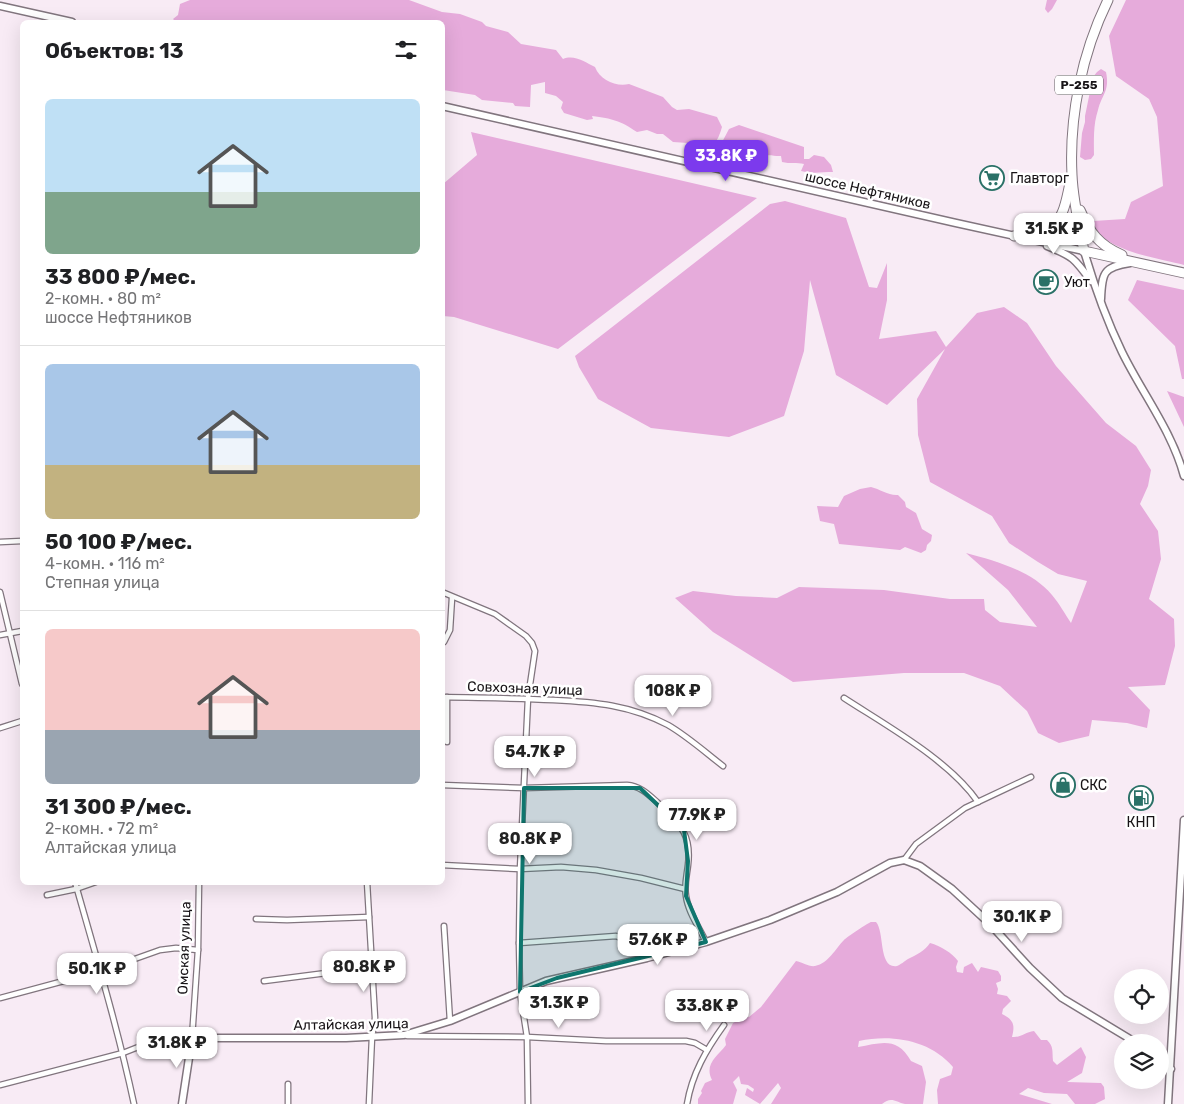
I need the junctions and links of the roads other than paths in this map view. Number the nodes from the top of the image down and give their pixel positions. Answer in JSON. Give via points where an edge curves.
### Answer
{"nodes":[{"id":1,"x":1108,"y":0,"type":"edge"},
{"id":2,"x":0,"y":6,"type":"edge"},
{"id":3,"x":63,"y":20,"type":"edge"},
{"id":4,"x":445,"y":107,"type":"edge"},
{"id":5,"x":1072,"y":175,"type":"junction"},
{"id":6,"x":1074,"y":195,"type":"junction"},
{"id":7,"x":1014,"y":236,"type":"junction"},
{"id":8,"x":1028,"y":239,"type":"junction"},
{"id":9,"x":1084,"y":251,"type":"junction"},
{"id":10,"x":1139,"y":262,"type":"junction"},
{"id":11,"x":1184,"y":273,"type":"edge"},
{"id":12,"x":1095,"y":286,"type":"junction"},
{"id":13,"x":1100,"y":303,"type":"junction"},
{"id":14,"x":1184,"y":476,"type":"edge"},
{"id":15,"x":0,"y":542,"type":"edge"},
{"id":16,"x":20,"y":542,"type":"edge"},
{"id":17,"x":0,"y":592,"type":"edge"},
{"id":18,"x":445,"y":594,"type":"edge"},
{"id":19,"x":452,"y":598,"type":"junction"},
{"id":20,"x":20,"y":631,"type":"edge"},
{"id":21,"x":10,"y":633,"type":"junction"},
{"id":22,"x":0,"y":635,"type":"edge"},
{"id":23,"x":445,"y":640,"type":"edge"},
{"id":24,"x":20,"y":676,"type":"edge"},
{"id":25,"x":445,"y":697,"type":"edge"},
{"id":26,"x":528,"y":698,"type":"junction"},
{"id":27,"x":844,"y":698,"type":"dead end"},
{"id":28,"x":20,"y":722,"type":"edge"},
{"id":29,"x":0,"y":728,"type":"edge"},
{"id":30,"x":447,"y":742,"type":"dead end"},
{"id":31,"x":723,"y":766,"type":"dead end"},
{"id":32,"x":1031,"y":777,"type":"dead end"},
{"id":33,"x":445,"y":785,"type":"edge"},
{"id":34,"x":524,"y":788,"type":"junction"},
{"id":35,"x":978,"y":802,"type":"junction"},
{"id":36,"x":1184,"y":820,"type":"edge"},
{"id":37,"x":1183,"y":848,"type":"edge"},
{"id":38,"x":904,"y":860,"type":"junction"},
{"id":39,"x":445,"y":865,"type":"edge"},
{"id":40,"x":520,"y":868,"type":"junction"},
{"id":41,"x":75,"y":885,"type":"edge"},
{"id":42,"x":87,"y":885,"type":"edge"},
{"id":43,"x":199,"y":885,"type":"edge"},
{"id":44,"x":367,"y":885,"type":"edge"},
{"id":45,"x":76,"y":889,"type":"junction"},
{"id":46,"x":685,"y":889,"type":"junction"},
{"id":47,"x":47,"y":894,"type":"dead end"},
{"id":48,"x":369,"y":917,"type":"junction"},
{"id":49,"x":256,"y":919,"type":"dead end"},
{"id":50,"x":444,"y":926,"type":"dead end"},
{"id":51,"x":706,"y":942,"type":"junction"},
{"id":52,"x":518,"y":943,"type":"junction"},
{"id":53,"x":198,"y":950,"type":"junction"},
{"id":54,"x":647,"y":958,"type":"junction"},
{"id":55,"x":373,"y":968,"type":"junction"},
{"id":56,"x":101,"y":971,"type":"junction"},
{"id":57,"x":264,"y":981,"type":"dead end"},
{"id":58,"x":520,"y":992,"type":"junction"},
{"id":59,"x":0,"y":998,"type":"edge"},
{"id":60,"x":450,"y":1021,"type":"junction"},
{"id":61,"x":724,"y":1025,"type":"dead end"},
{"id":62,"x":1122,"y":1034,"type":"edge"},
{"id":63,"x":404,"y":1036,"type":"junction"},
{"id":64,"x":372,"y":1037,"type":"junction"},
{"id":65,"x":527,"y":1037,"type":"junction"},
{"id":66,"x":192,"y":1038,"type":"junction"},
{"id":67,"x":706,"y":1050,"type":"junction"},
{"id":68,"x":123,"y":1053,"type":"junction"},
{"id":69,"x":1170,"y":1070,"type":"joint"},
{"id":70,"x":0,"y":1084,"type":"edge"},
{"id":71,"x":288,"y":1084,"type":"dead end"},
{"id":72,"x":134,"y":1104,"type":"edge"},
{"id":73,"x":182,"y":1104,"type":"edge"},
{"id":74,"x":288,"y":1104,"type":"edge"},
{"id":75,"x":369,"y":1104,"type":"edge"},
{"id":76,"x":528,"y":1104,"type":"edge"},
{"id":77,"x":687,"y":1104,"type":"edge"},
{"id":78,"x":1168,"y":1104,"type":"edge"}],
"edges":[{"from":1,"to":5,"type":"highway","number":"Р-255","via":[[1083,66],[1075,108]]},
{"from":2,"to":3,"type":"main road"},
{"from":4,"to":7,"type":"main road","name":"шоссе Нефтяников"},
{"from":5,"to":6,"type":"highway","number":"Р-255"},
{"from":5,"to":7,"type":"highway","via":[[1066,205],[1057,221],[1044,230]]},
{"from":6,"to":9,"type":"highway","number":"Р-255"},
{"from":6,"to":10,"type":"highway","via":[[1099,242]]},
{"from":7,"to":8,"type":"main road","name":"шоссе Нефтяников"},
{"from":8,"to":9,"type":"main road","name":"шоссе Нефтяников"},
{"from":8,"to":12,"type":"main road","via":[[1066,253],[1080,265]]},
{"from":9,"to":10,"type":"highway"},
{"from":9,"to":12,"type":"main road"},
{"from":10,"to":11,"type":"highway"},
{"from":10,"to":13,"type":"main road","via":[[1115,265],[1106,271]]},
{"from":12,"to":13,"type":"main road"},
{"from":13,"to":14,"type":"main road","via":[[1122,352],[1164,426]]},
{"from":15,"to":16,"type":"street"},
{"from":17,"to":21,"type":"street"},
{"from":18,"to":19,"type":"street"},
{"from":19,"to":23,"type":"street","via":[[450,630]]},
{"from":19,"to":26,"type":"street","via":[[495,614],[532,643],[535,651]]},
{"from":20,"to":21,"type":"street"},
{"from":21,"to":22,"type":"street"},
{"from":21,"to":24,"type":"street"},
{"from":25,"to":26,"type":"street","name":"Совхозная улица"},
{"from":25,"to":30,"type":"street"},
{"from":26,"to":31,"type":"street","name":"Совхозная улица","via":[[606,704],[633,710],[666,725]]},
{"from":26,"to":34,"type":"street"},
{"from":27,"to":35,"type":"street","via":[[938,760],[972,792]]},
{"from":28,"to":29,"type":"street"},
{"from":32,"to":35,"type":"street"},
{"from":33,"to":34,"type":"street"},
{"from":34,"to":40,"type":"street"},
{"from":34,"to":46,"type":"street","via":[[627,785],[640,788],[684,830],[688,861]]},
{"from":35,"to":38,"type":"street","via":[[916,844]]},
{"from":36,"to":37,"type":"main road"},
{"from":37,"to":69,"type":"main road"},
{"from":38,"to":51,"type":"main road","via":[[890,863],[797,910]]},
{"from":38,"to":62,"type":"main road","via":[[920,866],[952,890],[1062,998]]},
{"from":39,"to":40,"type":"street"},
{"from":40,"to":46,"type":"street","via":[[596,870]]},
{"from":40,"to":52,"type":"street"},
{"from":41,"to":45,"type":"street"},
{"from":42,"to":45,"type":"street"},
{"from":43,"to":53,"type":"street","name":"Омская улица"},
{"from":44,"to":48,"type":"street"},
{"from":45,"to":47,"type":"street"},
{"from":45,"to":56,"type":"street"},
{"from":46,"to":51,"type":"street","via":[[690,909]]},
{"from":48,"to":49,"type":"street"},
{"from":48,"to":55,"type":"street"},
{"from":50,"to":60,"type":"street"},
{"from":51,"to":54,"type":"main road"},
{"from":52,"to":54,"type":"street","via":[[616,936],[637,946]]},
{"from":52,"to":58,"type":"street"},
{"from":53,"to":56,"type":"street","via":[[160,950]]},
{"from":53,"to":66,"type":"street","name":"Омская улица"},
{"from":54,"to":58,"type":"main road","via":[[557,978]]},
{"from":55,"to":57,"type":"street"},
{"from":55,"to":64,"type":"street","via":[[375,1018]]},
{"from":56,"to":59,"type":"street"},
{"from":56,"to":68,"type":"street"},
{"from":58,"to":60,"type":"main road"},
{"from":58,"to":65,"type":"street"},
{"from":60,"to":63,"type":"main road"},
{"from":61,"to":67,"type":"street"},
{"from":63,"to":64,"type":"main road","name":"Алтайская улица"},
{"from":63,"to":65,"type":"street","name":"Алтайская улица"},
{"from":64,"to":66,"type":"main road","name":"Алтайская улица"},
{"from":64,"to":75,"type":"street"},
{"from":65,"to":67,"type":"street","name":"Алтайская улица","via":[[686,1041]]},
{"from":65,"to":76,"type":"street"},
{"from":66,"to":68,"type":"street","name":"Алтайская улица","via":[[156,1040]]},
{"from":66,"to":73,"type":"main road","name":"Омская улица"},
{"from":67,"to":77,"type":"street","via":[[694,1076]]},
{"from":68,"to":70,"type":"street","name":"Алтайская улица"},
{"from":68,"to":72,"type":"street"},
{"from":69,"to":78,"type":"main road"},
{"from":71,"to":74,"type":"street"}]}
